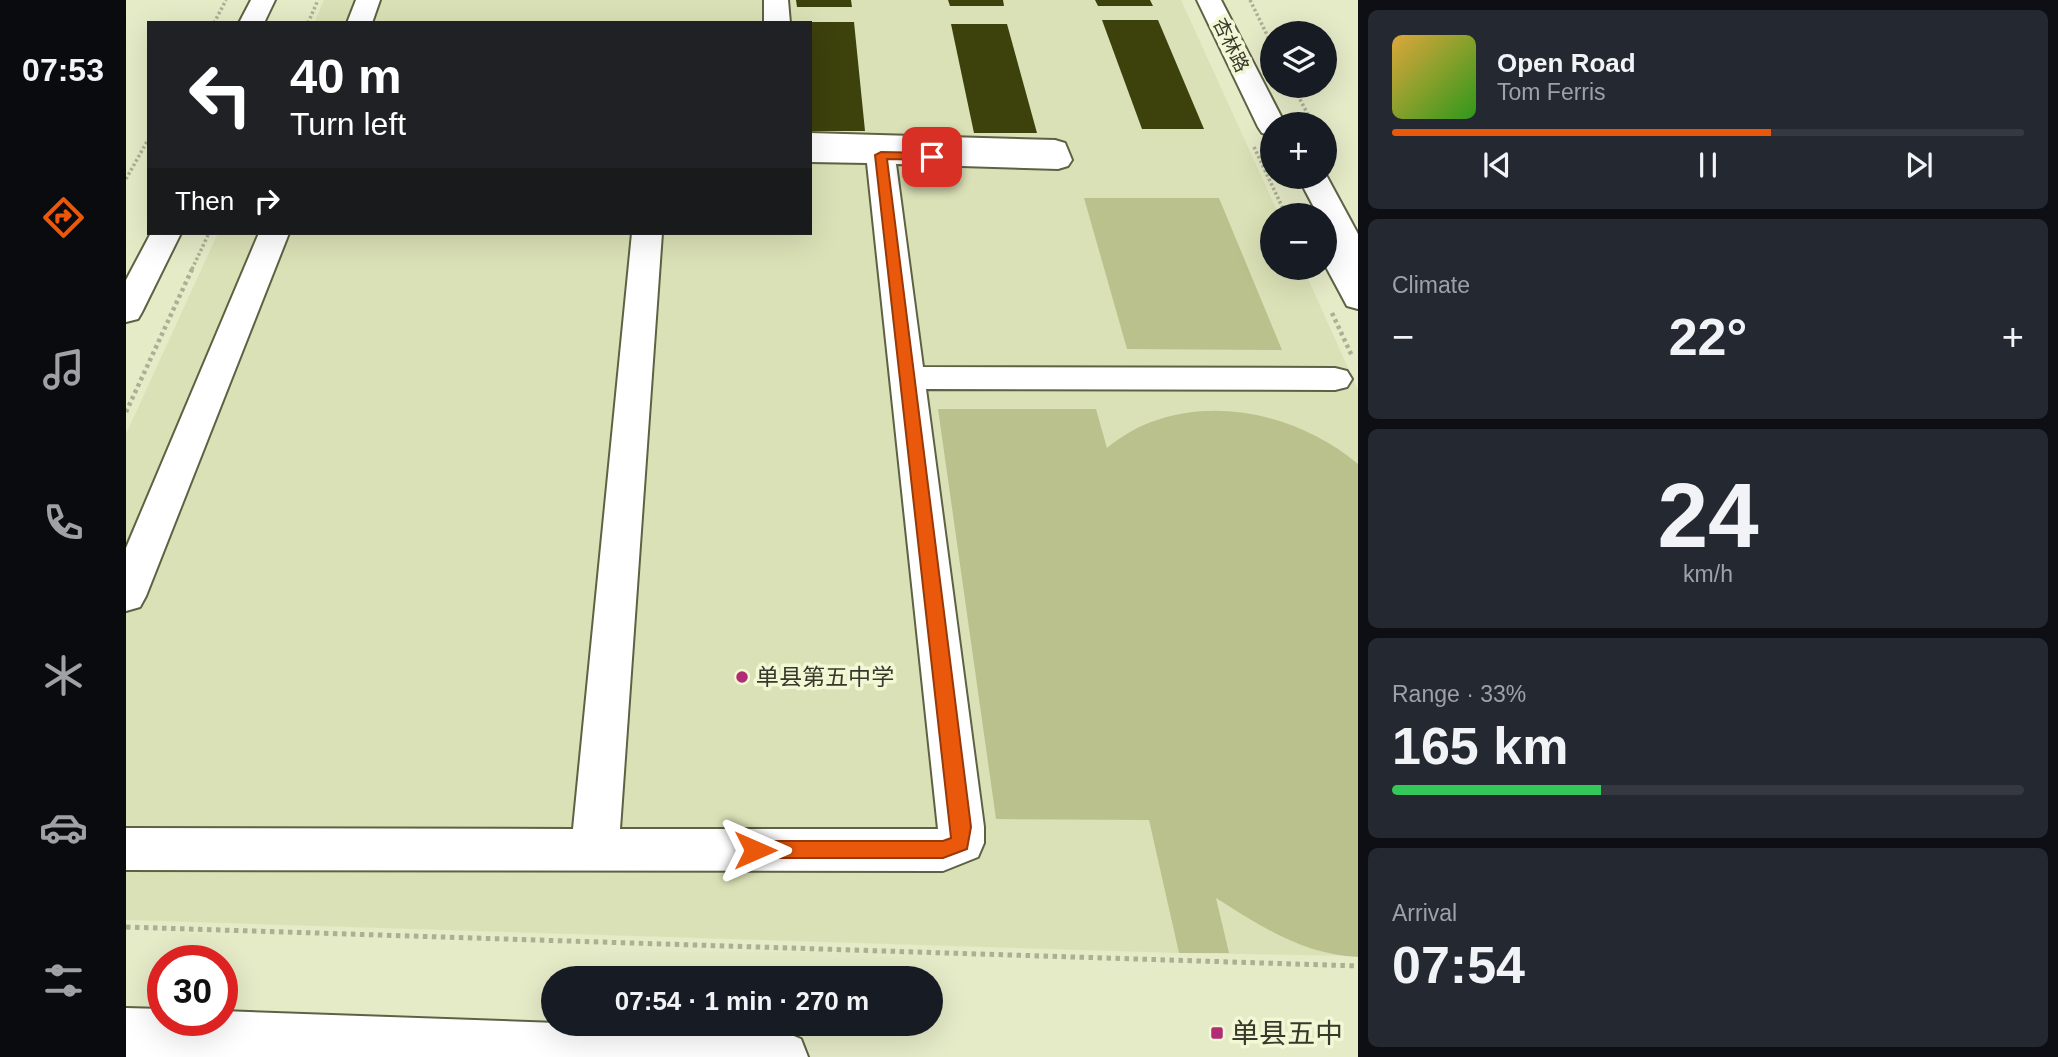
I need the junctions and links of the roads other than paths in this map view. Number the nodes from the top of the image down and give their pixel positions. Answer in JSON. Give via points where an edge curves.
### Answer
{"nodes":[{"id":1,"x":263,"y":0,"type":"edge"},
{"id":2,"x":283,"y":0,"type":"edge"},
{"id":3,"x":368,"y":0,"type":"edge"},
{"id":4,"x":776,"y":0,"type":"edge"},
{"id":5,"x":1209,"y":0,"type":"edge"},
{"id":6,"x":1223,"y":0,"type":"edge"},
{"id":7,"x":252,"y":21,"type":"edge"},
{"id":8,"x":272,"y":21,"type":"edge"},
{"id":9,"x":360,"y":21,"type":"edge"},
{"id":10,"x":777,"y":21,"type":"edge"},
{"id":11,"x":1265,"y":112,"type":"edge"},
{"id":12,"x":1280,"y":112,"type":"edge"},
{"id":13,"x":812,"y":141,"type":"edge"},
{"id":14,"x":880,"y":149,"type":"junction"},
{"id":15,"x":812,"y":153,"type":"edge"},
{"id":16,"x":1319,"y":189,"type":"edge"},
{"id":17,"x":147,"y":224,"type":"edge"},
{"id":18,"x":165,"y":235,"type":"edge"},
{"id":19,"x":273,"y":235,"type":"edge"},
{"id":20,"x":647,"y":235,"type":"edge"},
{"id":21,"x":1337,"y":257,"type":"edge"},
{"id":22,"x":1358,"y":263,"type":"edge"},
{"id":23,"x":126,"y":264,"type":"edge"},
{"id":24,"x":1358,"y":299,"type":"edge"},
{"id":25,"x":126,"y":312,"type":"edge"},
{"id":26,"x":1344,"y":369,"type":"road end"},
{"id":27,"x":907,"y":378,"type":"junction"},
{"id":28,"x":126,"y":596,"type":"edge"},
{"id":29,"x":126,"y":849,"type":"edge"},
{"id":30,"x":595,"y":849,"type":"junction"},
{"id":31,"x":126,"y":1032,"type":"edge"},
{"id":32,"x":782,"y":1057,"type":"edge"}],
"edges":[{"from":1,"to":7,"type":"street"},
{"from":2,"to":8,"type":"street"},
{"from":3,"to":9,"type":"street"},
{"from":4,"to":10,"type":"street"},
{"from":5,"to":11,"type":"street","name":"杏林路"},
{"from":6,"to":12,"type":"street","name":"杏林路"},
{"from":13,"to":14,"type":"street"},
{"from":14,"to":14,"type":"street","via":[[1058,160],[1055,149]]},
{"from":14,"to":15,"type":"street"},
{"from":14,"to":27,"type":"street"},
{"from":16,"to":22,"type":"street"},
{"from":17,"to":23,"type":"street"},
{"from":18,"to":25,"type":"street"},
{"from":19,"to":28,"type":"street"},
{"from":20,"to":30,"type":"street"},
{"from":21,"to":24,"type":"street"},
{"from":26,"to":27,"type":"street"},
{"from":27,"to":30,"type":"street","via":[[961,843],[943,850]]},
{"from":29,"to":30,"type":"street"},
{"from":31,"to":32,"type":"street"}]}
